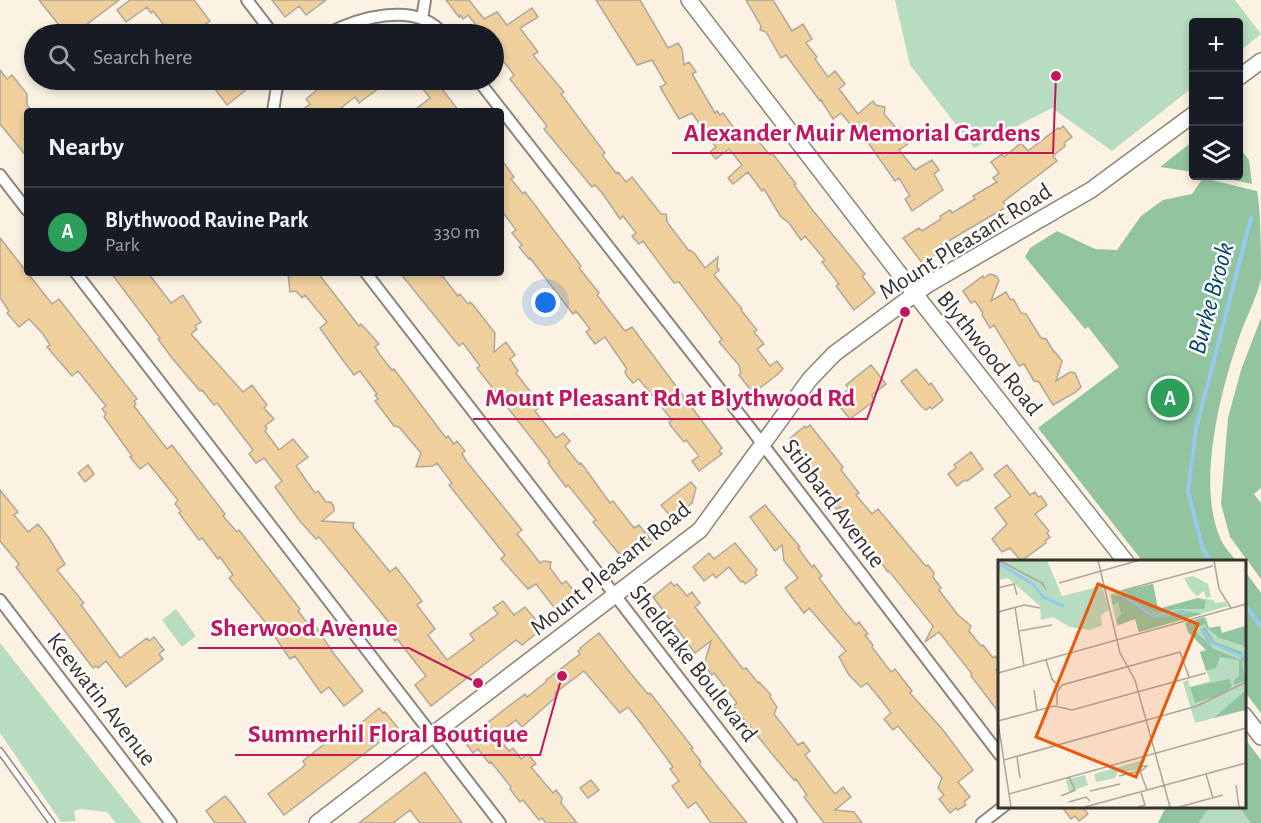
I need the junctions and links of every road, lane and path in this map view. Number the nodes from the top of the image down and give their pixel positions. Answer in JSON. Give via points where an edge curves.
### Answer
{"nodes":[{"id":1,"x":246,"y":0,"type":"edge"},
{"id":2,"x":425,"y":0,"type":"edge"},
{"id":3,"x":689,"y":0,"type":"edge"},
{"id":4,"x":422,"y":19,"type":"junction"},
{"id":5,"x":265,"y":24,"type":"edge"},
{"id":6,"x":350,"y":24,"type":"edge"},
{"id":7,"x":429,"y":24,"type":"edge"},
{"id":8,"x":1261,"y":61,"type":"edge"},
{"id":9,"x":1243,"y":75,"type":"edge"},
{"id":10,"x":276,"y":90,"type":"edge"},
{"id":11,"x":486,"y":90,"type":"edge"},
{"id":12,"x":273,"y":108,"type":"edge"},
{"id":13,"x":500,"y":108,"type":"edge"},
{"id":14,"x":504,"y":113,"type":"edge"},
{"id":15,"x":1189,"y":118,"type":"edge"},
{"id":16,"x":0,"y":175,"type":"edge"},
{"id":17,"x":24,"y":206,"type":"edge"},
{"id":18,"x":78,"y":276,"type":"edge"},
{"id":19,"x":368,"y":276,"type":"edge"},
{"id":20,"x":915,"y":294,"type":"junction"},
{"id":21,"x":763,"y":445,"type":"junction"},
{"id":22,"x":1124,"y":560,"type":"edge"},
{"id":23,"x":615,"y":596,"type":"junction"},
{"id":24,"x":0,"y":600,"type":"edge"},
{"id":25,"x":1246,"y":716,"type":"edge"},
{"id":26,"x":432,"y":735,"type":"junction"},
{"id":27,"x":1261,"y":737,"type":"edge"},
{"id":28,"x":0,"y":751,"type":"edge"},
{"id":29,"x":998,"y":752,"type":"edge"},
{"id":30,"x":1003,"y":808,"type":"edge"},
{"id":31,"x":52,"y":823,"type":"edge"},
{"id":32,"x":171,"y":823,"type":"edge"},
{"id":33,"x":316,"y":823,"type":"edge"},
{"id":34,"x":500,"y":823,"type":"edge"},
{"id":35,"x":791,"y":823,"type":"edge"},
{"id":36,"x":982,"y":823,"type":"edge"}],
"edges":[{"from":1,"to":5,"type":"street"},
{"from":2,"to":4,"type":"street"},
{"from":3,"to":20,"type":"main road","name":"Blythwood Road"},
{"from":4,"to":6,"type":"street","via":[[378,16]]},
{"from":4,"to":7,"type":"street"},
{"from":8,"to":9,"type":"main road"},
{"from":10,"to":12,"type":"street"},
{"from":11,"to":13,"type":"street","name":"Stibbard Avenue"},
{"from":14,"to":21,"type":"street","name":"Stibbard Avenue"},
{"from":15,"to":20,"type":"main road","name":"Mount Pleasant Road","via":[[1091,190]]},
{"from":16,"to":17,"type":"street"},
{"from":18,"to":26,"type":"street"},
{"from":19,"to":23,"type":"street","name":"Sheldrake Boulevard"},
{"from":20,"to":21,"type":"main road","name":"Mount Pleasant Road","via":[[824,364]]},
{"from":20,"to":22,"type":"main road","name":"Blythwood Road"},
{"from":21,"to":23,"type":"main road","name":"Mount Pleasant Road","via":[[700,530]]},
{"from":21,"to":29,"type":"street","name":"Stibbard Avenue"},
{"from":23,"to":26,"type":"main road","name":"Mount Pleasant Road"},
{"from":23,"to":35,"type":"street","name":"Sheldrake Boulevard"},
{"from":24,"to":32,"type":"street","name":"Keewatin Avenue"},
{"from":25,"to":27,"type":"main road"},
{"from":26,"to":33,"type":"main road","name":"Mount Pleasant Road"},
{"from":26,"to":34,"type":"street"},
{"from":28,"to":31,"type":"lane"},
{"from":30,"to":36,"type":"street"}]}
